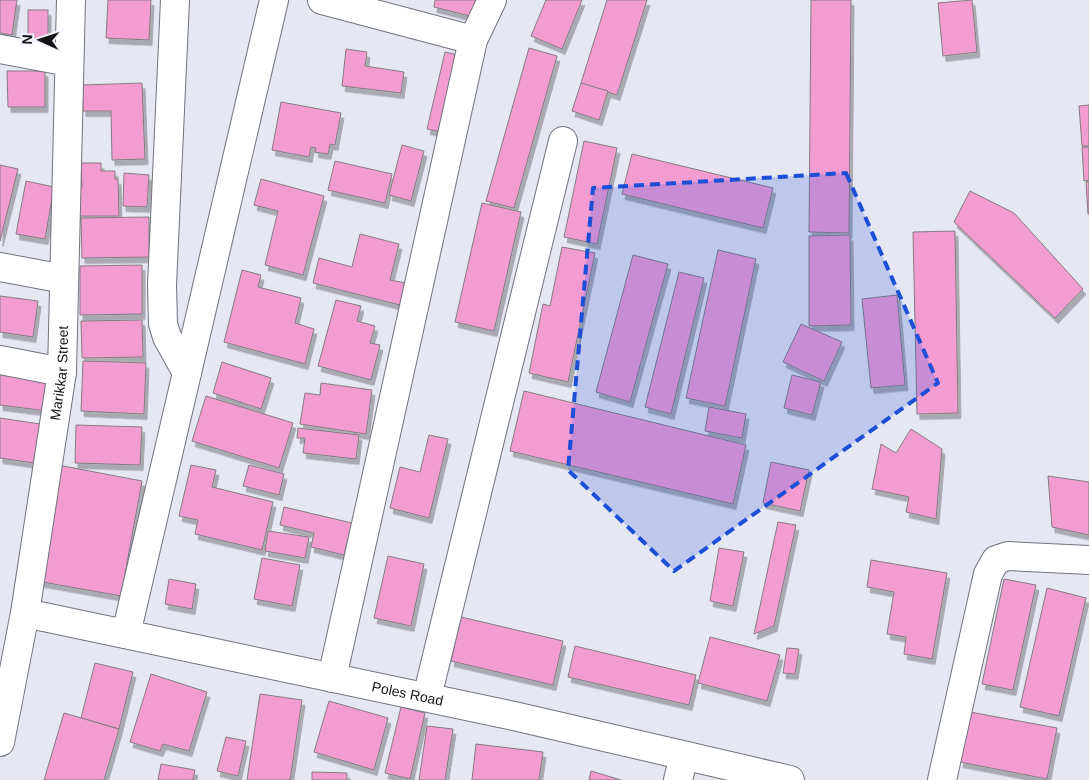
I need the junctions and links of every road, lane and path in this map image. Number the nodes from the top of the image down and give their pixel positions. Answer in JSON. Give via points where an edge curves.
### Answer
{"nodes":[{"id":1,"x":71,"y":0,"type":"edge"},
{"id":2,"x":175,"y":0,"type":"edge"},
{"id":3,"x":274,"y":0,"type":"edge"},
{"id":4,"x":322,"y":0,"type":"edge"},
{"id":5,"x":492,"y":0,"type":"edge"},
{"id":6,"x":473,"y":40,"type":"junction"},
{"id":7,"x":0,"y":49,"type":"edge"},
{"id":8,"x":69,"y":62,"type":"junction"},
{"id":9,"x":563,"y":141,"type":"dead end"},
{"id":10,"x":0,"y":267,"type":"edge"},
{"id":11,"x":64,"y":279,"type":"junction"},
{"id":12,"x":0,"y":360,"type":"edge"},
{"id":13,"x":62,"y":372,"type":"junction"},
{"id":14,"x":187,"y":373,"type":"junction"},
{"id":15,"x":1089,"y":560,"type":"edge"},
{"id":16,"x":25,"y":613,"type":"junction"},
{"id":17,"x":126,"y":634,"type":"junction"},
{"id":18,"x":332,"y":678,"type":"junction"},
{"id":19,"x":427,"y":697,"type":"junction"},
{"id":20,"x":0,"y":742,"type":"edge"},
{"id":21,"x":681,"y":768,"type":"edge"},
{"id":22,"x":790,"y":780,"type":"edge"},
{"id":23,"x":942,"y":780,"type":"edge"}],
"edges":[{"from":1,"to":8,"type":"street","name":"Marikkar Street"},
{"from":2,"to":14,"type":"street","via":[[162,295],[167,337]]},
{"from":3,"to":14,"type":"street"},
{"from":4,"to":6,"type":"street"},
{"from":5,"to":6,"type":"street"},
{"from":6,"to":18,"type":"street"},
{"from":7,"to":8,"type":"street"},
{"from":8,"to":11,"type":"street","name":"Marikkar Street"},
{"from":9,"to":19,"type":"street"},
{"from":10,"to":11,"type":"street"},
{"from":11,"to":13,"type":"street","name":"Marikkar Street"},
{"from":12,"to":13,"type":"street"},
{"from":13,"to":16,"type":"street","name":"Marikkar Street"},
{"from":14,"to":17,"type":"street"},
{"from":15,"to":23,"type":"street","via":[[1008,556],[996,560],[988,574]]},
{"from":16,"to":17,"type":"street","name":"Poles Road"},
{"from":16,"to":20,"type":"street","name":"Marikkar Street"},
{"from":17,"to":18,"type":"street","name":"Poles Road"},
{"from":18,"to":19,"type":"street","name":"Poles Road"},
{"from":19,"to":21,"type":"street","name":"Poles Road","via":[[524,718]]},
{"from":21,"to":22,"type":"street","name":"Poles Road"}]}
